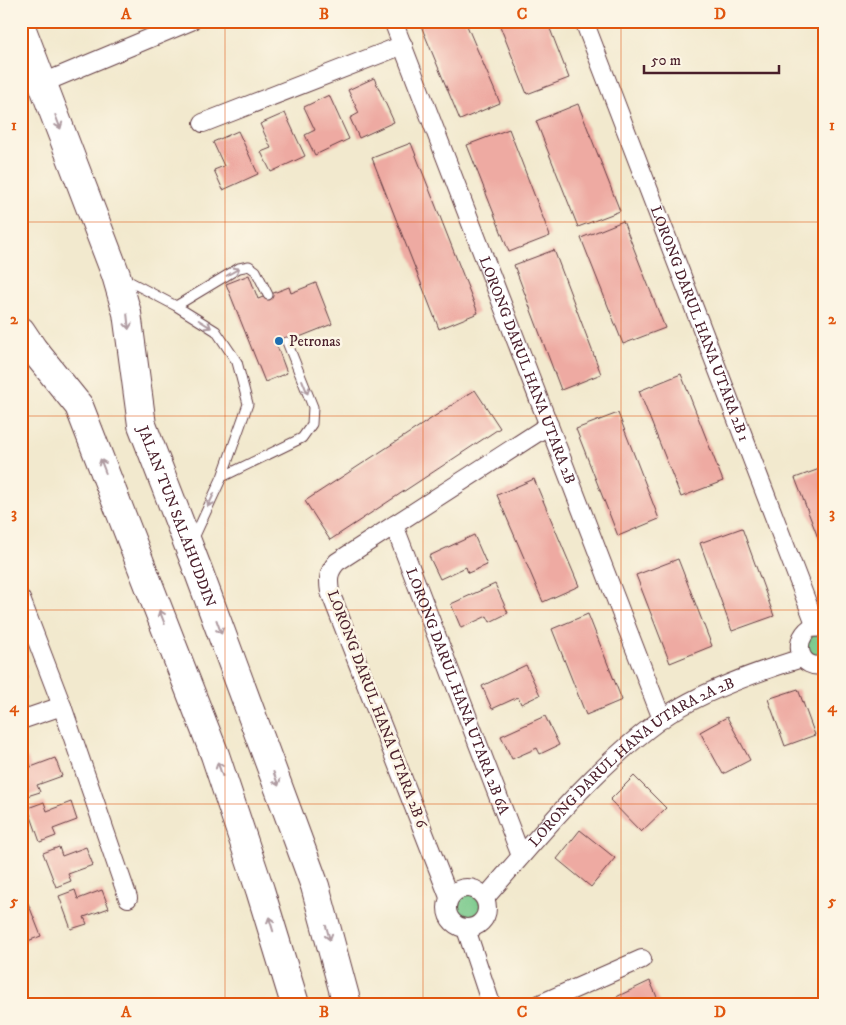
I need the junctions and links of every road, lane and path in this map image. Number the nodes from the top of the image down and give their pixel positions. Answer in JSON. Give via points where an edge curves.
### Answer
{"nodes":[{"id":1,"x":191,"y":21,"type":"edge"},
{"id":2,"x":393,"y":21,"type":"edge"},
{"id":3,"x":584,"y":21,"type":"edge"},
{"id":4,"x":21,"y":27,"type":"edge"},
{"id":5,"x":403,"y":45,"type":"junction"},
{"id":6,"x":43,"y":83,"type":"junction"},
{"id":7,"x":203,"y":123,"type":"dead end"},
{"id":8,"x":116,"y":275,"type":"junction"},
{"id":9,"x":268,"y":295,"type":"dead end"},
{"id":10,"x":176,"y":306,"type":"junction"},
{"id":11,"x":21,"y":331,"type":"edge"},
{"id":12,"x":287,"y":342,"type":"dead end"},
{"id":13,"x":548,"y":425,"type":"junction"},
{"id":14,"x":222,"y":477,"type":"junction"},
{"id":15,"x":394,"y":526,"type":"junction"},
{"id":16,"x":190,"y":548,"type":"junction"},
{"id":17,"x":21,"y":599,"type":"edge"},
{"id":18,"x":820,"y":626,"type":"edge"},
{"id":19,"x":802,"y":658,"type":"junction"},
{"id":20,"x":825,"y":665,"type":"edge"},
{"id":21,"x":62,"y":706,"type":"junction"},
{"id":22,"x":662,"y":719,"type":"junction"},
{"id":23,"x":21,"y":720,"type":"edge"},
{"id":24,"x":521,"y":856,"type":"junction"},
{"id":25,"x":449,"y":897,"type":"junction"},
{"id":26,"x":128,"y":898,"type":"dead end"},
{"id":27,"x":485,"y":898,"type":"junction"},
{"id":28,"x":466,"y":929,"type":"junction"},
{"id":29,"x":642,"y":959,"type":"dead end"},
{"id":30,"x":295,"y":1004,"type":"edge"},
{"id":31,"x":348,"y":1004,"type":"edge"},
{"id":32,"x":491,"y":1004,"type":"edge"},
{"id":33,"x":540,"y":1004,"type":"edge"}],
"edges":[{"from":1,"to":6,"type":"street"},
{"from":2,"to":5,"type":"street","name":"LORONG DARUL HANA UTARA 2B"},
{"from":3,"to":18,"type":"street","name":"LORONG DARUL HANA UTARA 2B 1"},
{"from":4,"to":6,"type":"highway","name":"JALAN TUN SALAHUDDIN"},
{"from":5,"to":7,"type":"street"},
{"from":5,"to":13,"type":"street","name":"LORONG DARUL HANA UTARA 2B"},
{"from":6,"to":8,"type":"highway","name":"JALAN TUN SALAHUDDIN","one_way":true},
{"from":8,"to":10,"type":"lane"},
{"from":8,"to":16,"type":"highway","name":"JALAN TUN SALAHUDDIN","one_way":true,"via":[[127,313],[142,425]]},
{"from":10,"to":9,"type":"lane","one_way":true,"via":[[239,268],[249,266],[256,271]]},
{"from":10,"to":14,"type":"lane","one_way":true,"via":[[216,331],[237,362],[248,404]]},
{"from":30,"to":11,"type":"highway","one_way":true,"via":[[215,755],[79,406]]},
{"from":12,"to":14,"type":"lane","one_way":true,"via":[[313,406],[312,424],[302,438]]},
{"from":13,"to":15,"type":"street","name":"LORONG DARUL HANA UTARA 2B 6"},
{"from":13,"to":22,"type":"street","name":"LORONG DARUL HANA UTARA 2B"},
{"from":14,"to":16,"type":"lane","one_way":true},
{"from":15,"to":24,"type":"street","name":"LORONG DARUL HANA UTARA 2B 6A"},
{"from":15,"to":25,"type":"street","name":"LORONG DARUL HANA UTARA 2B 6","via":[[337,562],[328,578],[330,592]]},
{"from":16,"to":31,"type":"highway","name":"JALAN TUN SALAHUDDIN","one_way":true,"via":[[315,886]]},
{"from":17,"to":21,"type":"street"},
{"from":18,"to":19,"type":"street","via":[[810,628],[800,637]]},
{"from":19,"to":20,"type":"street","via":[[814,665]]},
{"from":19,"to":22,"type":"street","name":"LORONG DARUL HANA UTARA 2A 2B","via":[[759,671]]},
{"from":21,"to":23,"type":"street"},
{"from":21,"to":26,"type":"street"},
{"from":22,"to":24,"type":"street","name":"LORONG DARUL HANA UTARA 2A 2B","via":[[600,769]]},
{"from":24,"to":27,"type":"street","name":"LORONG DARUL HANA UTARA 2A 2B"},
{"from":25,"to":27,"type":"street","via":[[460,888],[468,888],[475,889]]},
{"from":25,"to":28,"type":"street","via":[[446,911],[449,918]]},
{"from":27,"to":28,"type":"street","via":[[487,912],[484,919]]},
{"from":28,"to":32,"type":"street"},
{"from":29,"to":33,"type":"street"}]}
